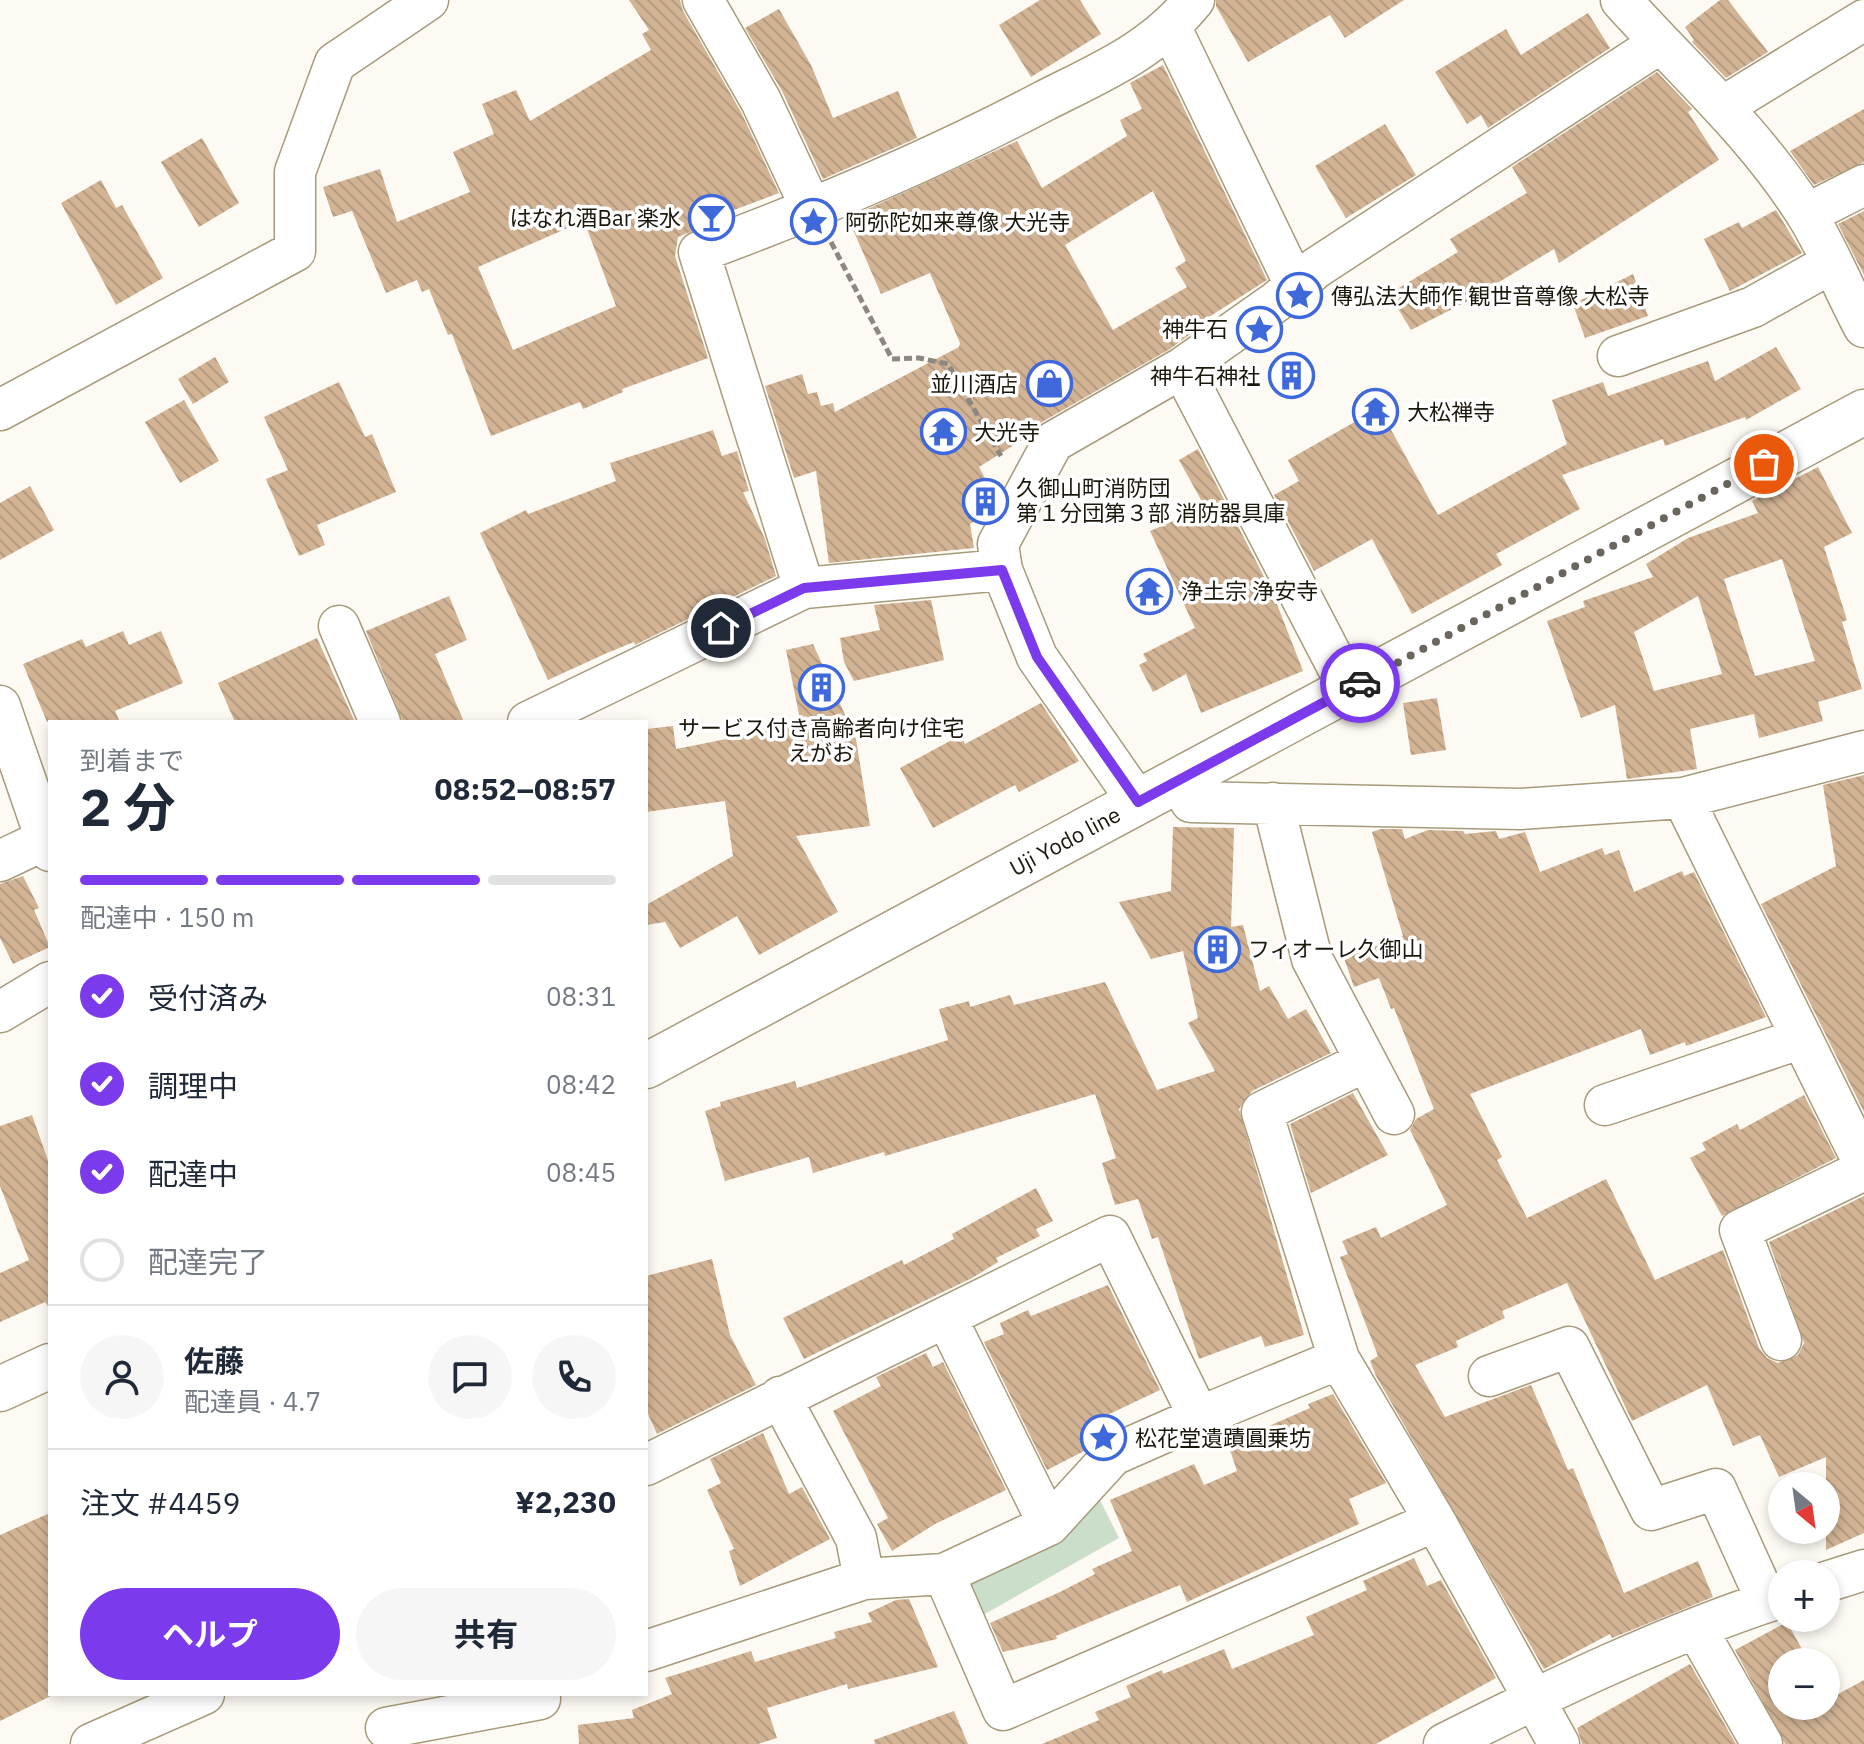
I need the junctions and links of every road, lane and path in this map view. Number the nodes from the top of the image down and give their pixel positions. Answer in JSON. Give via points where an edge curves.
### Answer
{"nodes":[{"id":1,"x":428,"y":0,"type":"edge"},
{"id":2,"x":703,"y":0,"type":"edge"},
{"id":3,"x":1621,"y":0,"type":"edge"},
{"id":4,"x":1182,"y":14,"type":"edge"},
{"id":5,"x":1864,"y":20,"type":"edge"},
{"id":6,"x":1660,"y":43,"type":"junction"},
{"id":7,"x":1724,"y":106,"type":"junction"},
{"id":8,"x":1864,"y":185,"type":"edge"},
{"id":9,"x":812,"y":210,"type":"junction"},
{"id":10,"x":1807,"y":214,"type":"junction"},
{"id":11,"x":1830,"y":264,"type":"junction"},
{"id":12,"x":1295,"y":285,"type":"junction"},
{"id":13,"x":1864,"y":327,"type":"edge"},
{"id":14,"x":1618,"y":356,"type":"dead end"},
{"id":15,"x":1182,"y":368,"type":"junction"},
{"id":16,"x":0,"y":410,"type":"edge"},
{"id":17,"x":1864,"y":412,"type":"edge"},
{"id":18,"x":1023,"y":495,"type":"junction"},
{"id":19,"x":1002,"y":570,"type":"junction"},
{"id":20,"x":804,"y":588,"type":"junction"},
{"id":21,"x":339,"y":626,"type":"dead end"},
{"id":22,"x":1349,"y":689,"type":"junction"},
{"id":23,"x":0,"y":706,"type":"edge"},
{"id":24,"x":379,"y":720,"type":"edge"},
{"id":25,"x":532,"y":720,"type":"edge"},
{"id":26,"x":1864,"y":751,"type":"edge"},
{"id":27,"x":24,"y":775,"type":"edge"},
{"id":28,"x":1178,"y":781,"type":"junction"},
{"id":29,"x":1683,"y":798,"type":"junction"},
{"id":30,"x":1138,"y":802,"type":"junction"},
{"id":31,"x":1273,"y":803,"type":"junction"},
{"id":32,"x":48,"y":845,"type":"edge"},
{"id":33,"x":0,"y":861,"type":"edge"},
{"id":34,"x":48,"y":983,"type":"edge"},
{"id":35,"x":0,"y":1012,"type":"edge"},
{"id":36,"x":1802,"y":1038,"type":"junction"},
{"id":37,"x":1364,"y":1062,"type":"junction"},
{"id":38,"x":648,"y":1065,"type":"edge"},
{"id":39,"x":1605,"y":1105,"type":"dead end"},
{"id":40,"x":1394,"y":1114,"type":"dead end"},
{"id":41,"x":1864,"y":1167,"type":"edge"},
{"id":42,"x":946,"y":1317,"type":"junction"},
{"id":43,"x":1781,"y":1340,"type":"dead end"},
{"id":44,"x":1339,"y":1359,"type":"junction"},
{"id":45,"x":48,"y":1367,"type":"edge"},
{"id":46,"x":1489,"y":1376,"type":"dead end"},
{"id":47,"x":0,"y":1389,"type":"edge"},
{"id":48,"x":780,"y":1397,"type":"junction"},
{"id":49,"x":1199,"y":1417,"type":"junction"},
{"id":50,"x":648,"y":1464,"type":"edge"},
{"id":51,"x":1435,"y":1521,"type":"junction"},
{"id":52,"x":1049,"y":1525,"type":"junction"},
{"id":53,"x":1864,"y":1570,"type":"edge"},
{"id":54,"x":944,"y":1574,"type":"junction"},
{"id":55,"x":1840,"y":1578,"type":"edge"},
{"id":56,"x":864,"y":1579,"type":"junction"},
{"id":57,"x":1768,"y":1588,"type":"edge"},
{"id":58,"x":1768,"y":1601,"type":"edge"},
{"id":59,"x":1696,"y":1628,"type":"junction"},
{"id":60,"x":648,"y":1650,"type":"edge"},
{"id":61,"x":199,"y":1696,"type":"edge"},
{"id":62,"x":1534,"y":1698,"type":"junction"},
{"id":63,"x":540,"y":1699,"type":"dead end"},
{"id":64,"x":385,"y":1722,"type":"edge"},
{"id":65,"x":91,"y":1744,"type":"edge"},
{"id":66,"x":1444,"y":1744,"type":"edge"},
{"id":67,"x":1559,"y":1744,"type":"edge"},
{"id":68,"x":1762,"y":1744,"type":"edge"}],
"edges":[{"from":1,"to":16,"type":"street","via":[[335,63],[295,172],[295,251]]},
{"from":2,"to":9,"type":"street","via":[[761,101]]},
{"from":3,"to":6,"type":"street"},
{"from":4,"to":9,"type":"street","via":[[1132,55],[948,152]]},
{"from":4,"to":12,"type":"street"},
{"from":5,"to":7,"type":"street"},
{"from":6,"to":7,"type":"street"},
{"from":6,"to":12,"type":"street"},
{"from":7,"to":10,"type":"street"},
{"from":8,"to":10,"type":"street"},
{"from":9,"to":18,"type":"path","via":[[892,359],[948,364]]},
{"from":9,"to":20,"type":"street","via":[[699,252]]},
{"from":10,"to":11,"type":"street"},
{"from":11,"to":13,"type":"street"},
{"from":11,"to":14,"type":"street","via":[[1753,307]]},
{"from":12,"to":15,"type":"street"},
{"from":15,"to":18,"type":"street","via":[[1053,442]]},
{"from":15,"to":22,"type":"street"},
{"from":17,"to":22,"type":"main road","name":"Uji Yodo line"},
{"from":18,"to":19,"type":"street","via":[[998,544]]},
{"from":19,"to":20,"type":"street"},
{"from":19,"to":30,"type":"street","via":[[1037,657]]},
{"from":20,"to":25,"type":"street"},
{"from":21,"to":24,"type":"street"},
{"from":22,"to":28,"type":"main road","name":"Uji Yodo line"},
{"from":23,"to":27,"type":"street"},
{"from":26,"to":29,"type":"street"},
{"from":27,"to":32,"type":"street"},
{"from":28,"to":30,"type":"main road","name":"Uji Yodo line"},
{"from":28,"to":31,"type":"street","via":[[1191,802]]},
{"from":29,"to":31,"type":"street","via":[[1521,809]]},
{"from":29,"to":36,"type":"street"},
{"from":30,"to":38,"type":"main road","name":"Uji Yodo line"},
{"from":31,"to":37,"type":"street","via":[[1312,959]]},
{"from":32,"to":33,"type":"street"},
{"from":34,"to":35,"type":"street"},
{"from":36,"to":39,"type":"street"},
{"from":36,"to":41,"type":"street"},
{"from":37,"to":40,"type":"street"},
{"from":37,"to":44,"type":"street","via":[[1262,1112]]},
{"from":41,"to":43,"type":"street","via":[[1740,1230]]},
{"from":42,"to":48,"type":"street"},
{"from":42,"to":49,"type":"street","via":[[1110,1236]]},
{"from":42,"to":52,"type":"street"},
{"from":44,"to":49,"type":"street"},
{"from":44,"to":51,"type":"street"},
{"from":45,"to":47,"type":"main road"},
{"from":46,"to":57,"type":"street","via":[[1569,1347],[1651,1510],[1716,1489]]},
{"from":48,"to":50,"type":"street"},
{"from":48,"to":56,"type":"street","via":[[856,1538]]},
{"from":49,"to":52,"type":"street","via":[[1113,1455]]},
{"from":51,"to":54,"type":"street","via":[[1003,1710]]},
{"from":51,"to":62,"type":"street"},
{"from":52,"to":54,"type":"street"},
{"from":53,"to":55,"type":"street"},
{"from":54,"to":56,"type":"street"},
{"from":56,"to":60,"type":"street"},
{"from":58,"to":59,"type":"street"},
{"from":59,"to":62,"type":"street"},
{"from":59,"to":68,"type":"street"},
{"from":61,"to":65,"type":"street"},
{"from":62,"to":66,"type":"street"},
{"from":62,"to":67,"type":"street"},
{"from":63,"to":64,"type":"street"}]}
